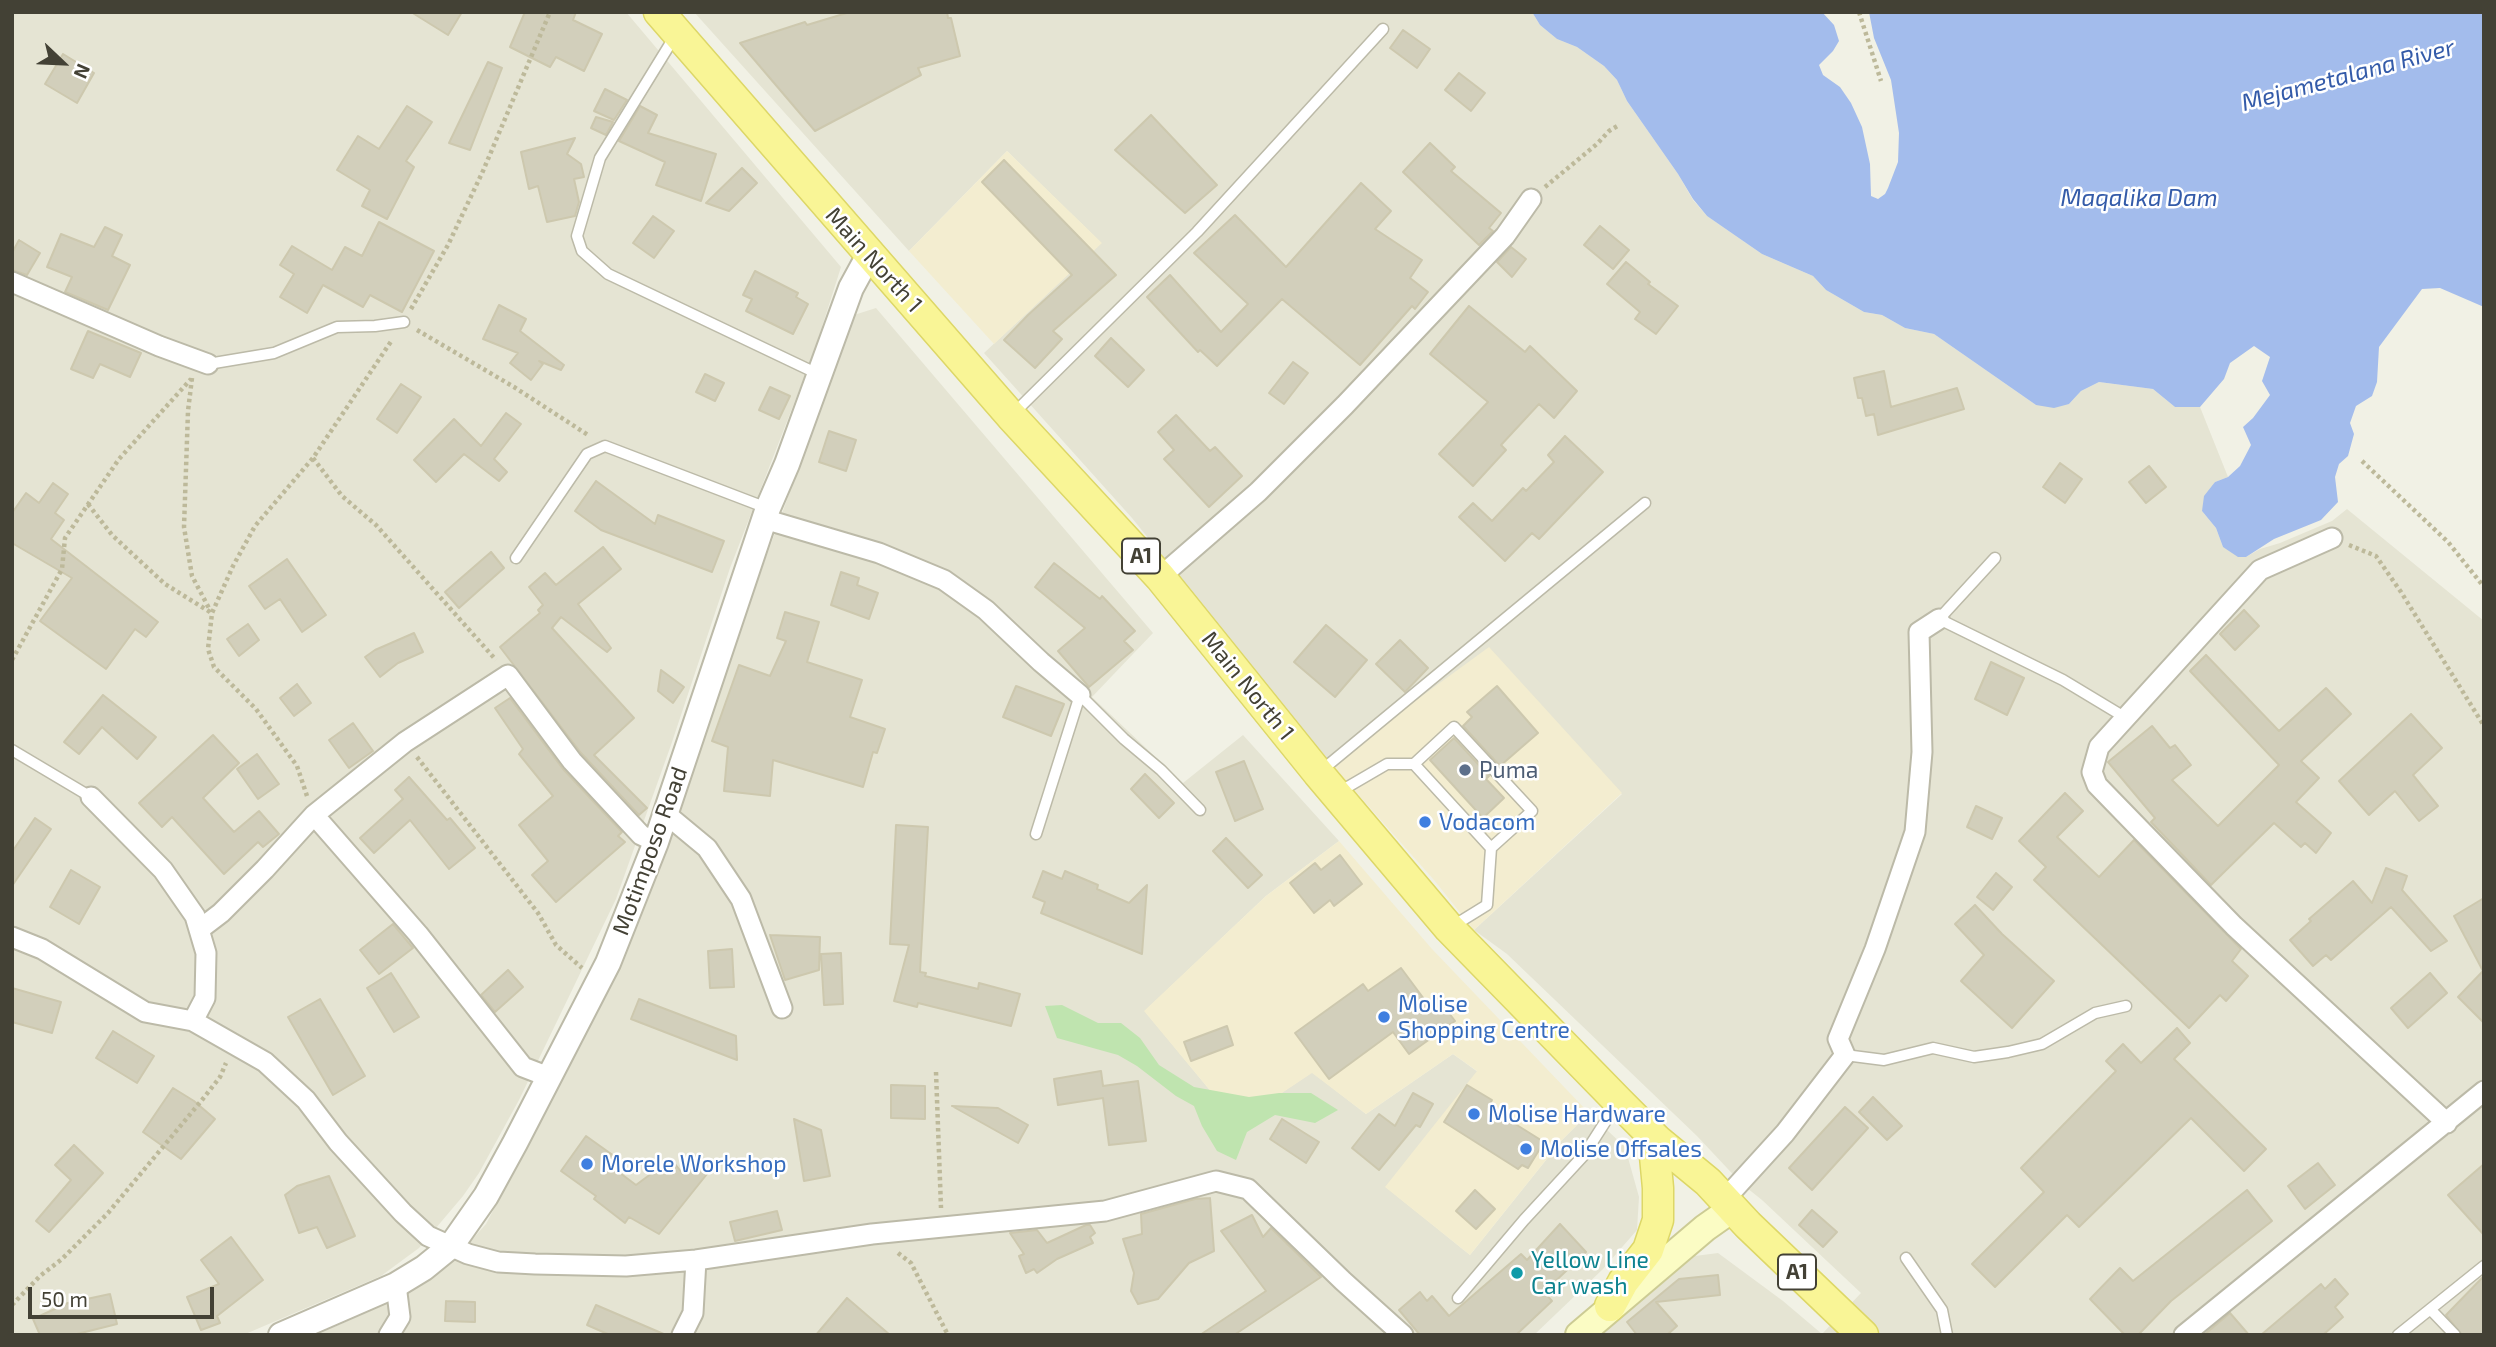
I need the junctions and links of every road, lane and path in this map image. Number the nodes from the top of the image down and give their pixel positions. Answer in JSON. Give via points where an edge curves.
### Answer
{"nodes":[{"id":1,"x":550,"y":12,"type":"edge"},
{"id":2,"x":1859,"y":12,"type":"edge"},
{"id":3,"x":668,"y":23,"type":"edge"},
{"id":4,"x":1383,"y":29,"type":"dead end"},
{"id":5,"x":1881,"y":81,"type":"dead end"},
{"id":6,"x":1619,"y":125,"type":"dead end"},
{"id":7,"x":1531,"y":199,"type":"joint"},
{"id":8,"x":869,"y":255,"type":"junction"},
{"id":9,"x":12,"y":282,"type":"edge"},
{"id":10,"x":404,"y":322,"type":"junction"},
{"id":11,"x":208,"y":364,"type":"junction"},
{"id":12,"x":820,"y":375,"type":"junction"},
{"id":13,"x":192,"y":377,"type":"junction"},
{"id":14,"x":1011,"y":416,"type":"junction"},
{"id":15,"x":605,"y":446,"type":"junction"},
{"id":16,"x":313,"y":458,"type":"junction"},
{"id":17,"x":2362,"y":461,"type":"dead end"},
{"id":18,"x":1646,"y":503,"type":"dead end"},
{"id":19,"x":88,"y":504,"type":"junction"},
{"id":20,"x":766,"y":513,"type":"junction"},
{"id":21,"x":2332,"y":538,"type":"joint"},
{"id":22,"x":516,"y":558,"type":"dead end"},
{"id":23,"x":1994,"y":558,"type":"dead end"},
{"id":24,"x":1160,"y":577,"type":"junction"},
{"id":25,"x":2484,"y":587,"type":"edge"},
{"id":26,"x":212,"y":613,"type":"junction"},
{"id":27,"x":1939,"y":619,"type":"junction"},
{"id":28,"x":12,"y":660,"type":"edge"},
{"id":29,"x":508,"y":675,"type":"junction"},
{"id":30,"x":1080,"y":695,"type":"junction"},
{"id":31,"x":2126,"y":718,"type":"junction"},
{"id":32,"x":2484,"y":726,"type":"edge"},
{"id":33,"x":405,"y":742,"type":"junction"},
{"id":34,"x":12,"y":750,"type":"edge"},
{"id":35,"x":1414,"y":764,"type":"junction"},
{"id":36,"x":1327,"y":783,"type":"junction"},
{"id":37,"x":91,"y":797,"type":"joint"},
{"id":38,"x":1200,"y":810,"type":"dead end"},
{"id":39,"x":666,"y":814,"type":"junction"},
{"id":40,"x":314,"y":816,"type":"junction"},
{"id":41,"x":1036,"y":834,"type":"dead end"},
{"id":42,"x":656,"y":842,"type":"junction"},
{"id":43,"x":1491,"y":848,"type":"junction"},
{"id":44,"x":1449,"y":928,"type":"junction"},
{"id":45,"x":200,"y":929,"type":"junction"},
{"id":46,"x":12,"y":937,"type":"edge"},
{"id":47,"x":598,"y":982,"type":"junction"},
{"id":48,"x":2126,"y":1006,"type":"dead end"},
{"id":49,"x":782,"y":1007,"type":"dead end"},
{"id":50,"x":193,"y":1021,"type":"junction"},
{"id":51,"x":235,"y":1045,"type":"junction"},
{"id":52,"x":1844,"y":1055,"type":"junction"},
{"id":53,"x":936,"y":1072,"type":"dead end"},
{"id":54,"x":548,"y":1077,"type":"junction"},
{"id":55,"x":2484,"y":1091,"type":"edge"},
{"id":56,"x":1619,"y":1102,"type":"junction"},
{"id":57,"x":2447,"y":1123,"type":"junction"},
{"id":58,"x":1657,"y":1140,"type":"junction"},
{"id":59,"x":1728,"y":1205,"type":"junction"},
{"id":60,"x":942,"y":1226,"type":"junction"},
{"id":61,"x":872,"y":1234,"type":"junction"},
{"id":62,"x":451,"y":1246,"type":"junction"},
{"id":63,"x":1906,"y":1258,"type":"dead end"},
{"id":64,"x":695,"y":1260,"type":"junction"},
{"id":65,"x":2484,"y":1266,"type":"edge"},
{"id":66,"x":396,"y":1285,"type":"junction"},
{"id":67,"x":1458,"y":1298,"type":"dead end"},
{"id":68,"x":12,"y":1305,"type":"edge"},
{"id":69,"x":1610,"y":1306,"type":"junction"},
{"id":70,"x":2431,"y":1310,"type":"junction"},
{"id":71,"x":281,"y":1335,"type":"edge"},
{"id":72,"x":389,"y":1335,"type":"edge"},
{"id":73,"x":682,"y":1335,"type":"edge"},
{"id":74,"x":948,"y":1335,"type":"edge"},
{"id":75,"x":1402,"y":1335,"type":"edge"},
{"id":76,"x":1579,"y":1335,"type":"edge"},
{"id":77,"x":1863,"y":1335,"type":"edge"},
{"id":78,"x":1947,"y":1335,"type":"edge"},
{"id":79,"x":2184,"y":1335,"type":"edge"},
{"id":80,"x":2398,"y":1335,"type":"edge"},
{"id":81,"x":2455,"y":1335,"type":"edge"}],
"edges":[{"from":1,"to":10,"type":"path","via":[[477,183]]},
{"from":2,"to":5,"type":"path"},
{"from":3,"to":8,"type":"main road","name":"Main North 1","number":"A1"},
{"from":3,"to":12,"type":"lane","via":[[600,158],[578,236],[582,251],[608,274]]},
{"from":4,"to":14,"type":"lane","via":[[1197,232]]},
{"from":6,"to":7,"type":"path"},
{"from":7,"to":24,"type":"street","via":[[1505,236],[1335,415],[1258,492]]},
{"from":8,"to":12,"type":"street","name":"Motimposo Road","via":[[851,288]]},
{"from":8,"to":14,"type":"main road","name":"Main North 1","number":"A1"},
{"from":9,"to":11,"type":"street"},
{"from":10,"to":11,"type":"lane","via":[[337,327],[274,353]]},
{"from":10,"to":15,"type":"path"},
{"from":10,"to":16,"type":"path"},
{"from":11,"to":13,"type":"path"},
{"from":12,"to":20,"type":"street","name":"Motimposo Road"},
{"from":13,"to":19,"type":"path","via":[[119,459]]},
{"from":13,"to":26,"type":"path","via":[[184,527],[192,576]]},
{"from":14,"to":24,"type":"main road","name":"Main North 1","number":"A1"},
{"from":15,"to":20,"type":"lane"},
{"from":15,"to":22,"type":"lane","via":[[587,454]]},
{"from":16,"to":26,"type":"path","via":[[255,526]]},
{"from":16,"to":29,"type":"path","via":[[341,496],[376,525]]},
{"from":17,"to":25,"type":"path","via":[[2448,542]]},
{"from":18,"to":36,"type":"lane"},
{"from":19,"to":26,"type":"path","via":[[165,584]]},
{"from":19,"to":28,"type":"path","via":[[65,538],[62,569]]},
{"from":20,"to":30,"type":"street","via":[[944,580],[986,610]]},
{"from":20,"to":39,"type":"street","name":"Motimposo Road"},
{"from":21,"to":31,"type":"street","via":[[2260,570]]},
{"from":21,"to":32,"type":"path","via":[[2376,556]]},
{"from":23,"to":27,"type":"lane"},
{"from":24,"to":36,"type":"main road","name":"Main North 1","number":"A1"},
{"from":26,"to":40,"type":"path","via":[[208,649],[215,667],[256,709],[297,766]]},
{"from":27,"to":31,"type":"lane","via":[[2063,680]]},
{"from":27,"to":52,"type":"street","via":[[1919,632],[1922,752],[1915,832],[1838,1039]]},
{"from":29,"to":33,"type":"street"},
{"from":29,"to":42,"type":"street","via":[[572,761],[641,835]]},
{"from":30,"to":38,"type":"lane"},
{"from":30,"to":41,"type":"lane"},
{"from":31,"to":57,"type":"street","via":[[2099,747],[2092,772],[2097,785],[2234,926]]},
{"from":33,"to":40,"type":"street"},
{"from":33,"to":47,"type":"path","via":[[538,913],[556,945]]},
{"from":34,"to":37,"type":"lane"},
{"from":35,"to":36,"type":"lane","via":[[1387,764]]},
{"from":35,"to":43,"type":"lane"},
{"from":35,"to":43,"type":"lane","via":[[1454,727],[1532,811]]},
{"from":36,"to":44,"type":"main road","name":"Main North 1","number":"A1"},
{"from":37,"to":45,"type":"street","via":[[163,870]]},
{"from":39,"to":42,"type":"street","name":"Motimposo Road"},
{"from":39,"to":49,"type":"street","via":[[707,848],[741,899]]},
{"from":40,"to":45,"type":"street"},
{"from":40,"to":54,"type":"street","via":[[418,934],[523,1067]]},
{"from":42,"to":47,"type":"street","name":"Motimposo Road"},
{"from":43,"to":44,"type":"lane","via":[[1487,905]]},
{"from":44,"to":56,"type":"main road","name":"Main North 1","number":"A1"},
{"from":45,"to":50,"type":"street","via":[[206,953],[205,998]]},
{"from":46,"to":50,"type":"street","via":[[42,949],[145,1012]]},
{"from":47,"to":54,"type":"street","name":"Motimposo Road"},
{"from":48,"to":52,"type":"lane","via":[[2095,1013],[2042,1044],[2008,1052],[1974,1057],[1933,1048],[1884,1060]]},
{"from":50,"to":51,"type":"street"},
{"from":51,"to":62,"type":"street","via":[[265,1062],[290,1085],[403,1213],[429,1236]]},
{"from":51,"to":68,"type":"path","via":[[220,1077],[108,1213]]},
{"from":52,"to":59,"type":"street"},
{"from":53,"to":60,"type":"path"},
{"from":54,"to":62,"type":"street","name":"Motimposo Road","via":[[485,1196]]},
{"from":55,"to":57,"type":"street"},
{"from":56,"to":58,"type":"main road","name":"Main North 1","number":"A1"},
{"from":56,"to":67,"type":"lane","via":[[1584,1155]]},
{"from":57,"to":79,"type":"street"},
{"from":58,"to":59,"type":"main road","name":"Main North 1","number":"A1"},
{"from":58,"to":69,"type":"main road","via":[[1658,1220],[1648,1250]]},
{"from":59,"to":69,"type":"main road"},
{"from":59,"to":77,"type":"main road","name":"Main North 1","number":"A1"},
{"from":60,"to":61,"type":"street"},
{"from":60,"to":75,"type":"street","via":[[1105,1211],[1216,1181],[1248,1189]]},
{"from":61,"to":64,"type":"street"},
{"from":61,"to":74,"type":"path","via":[[911,1263]]},
{"from":62,"to":64,"type":"street","via":[[498,1262],[626,1266]]},
{"from":62,"to":66,"type":"street","name":"Motimposo Road"},
{"from":63,"to":78,"type":"lane","via":[[1942,1310]]},
{"from":64,"to":73,"type":"street","via":[[693,1313]]},
{"from":65,"to":70,"type":"lane"},
{"from":66,"to":71,"type":"street","name":"Motimposo Road"},
{"from":66,"to":72,"type":"street","via":[[400,1317]]},
{"from":69,"to":76,"type":"main road"},
{"from":70,"to":80,"type":"lane"},
{"from":70,"to":81,"type":"lane"}]}
